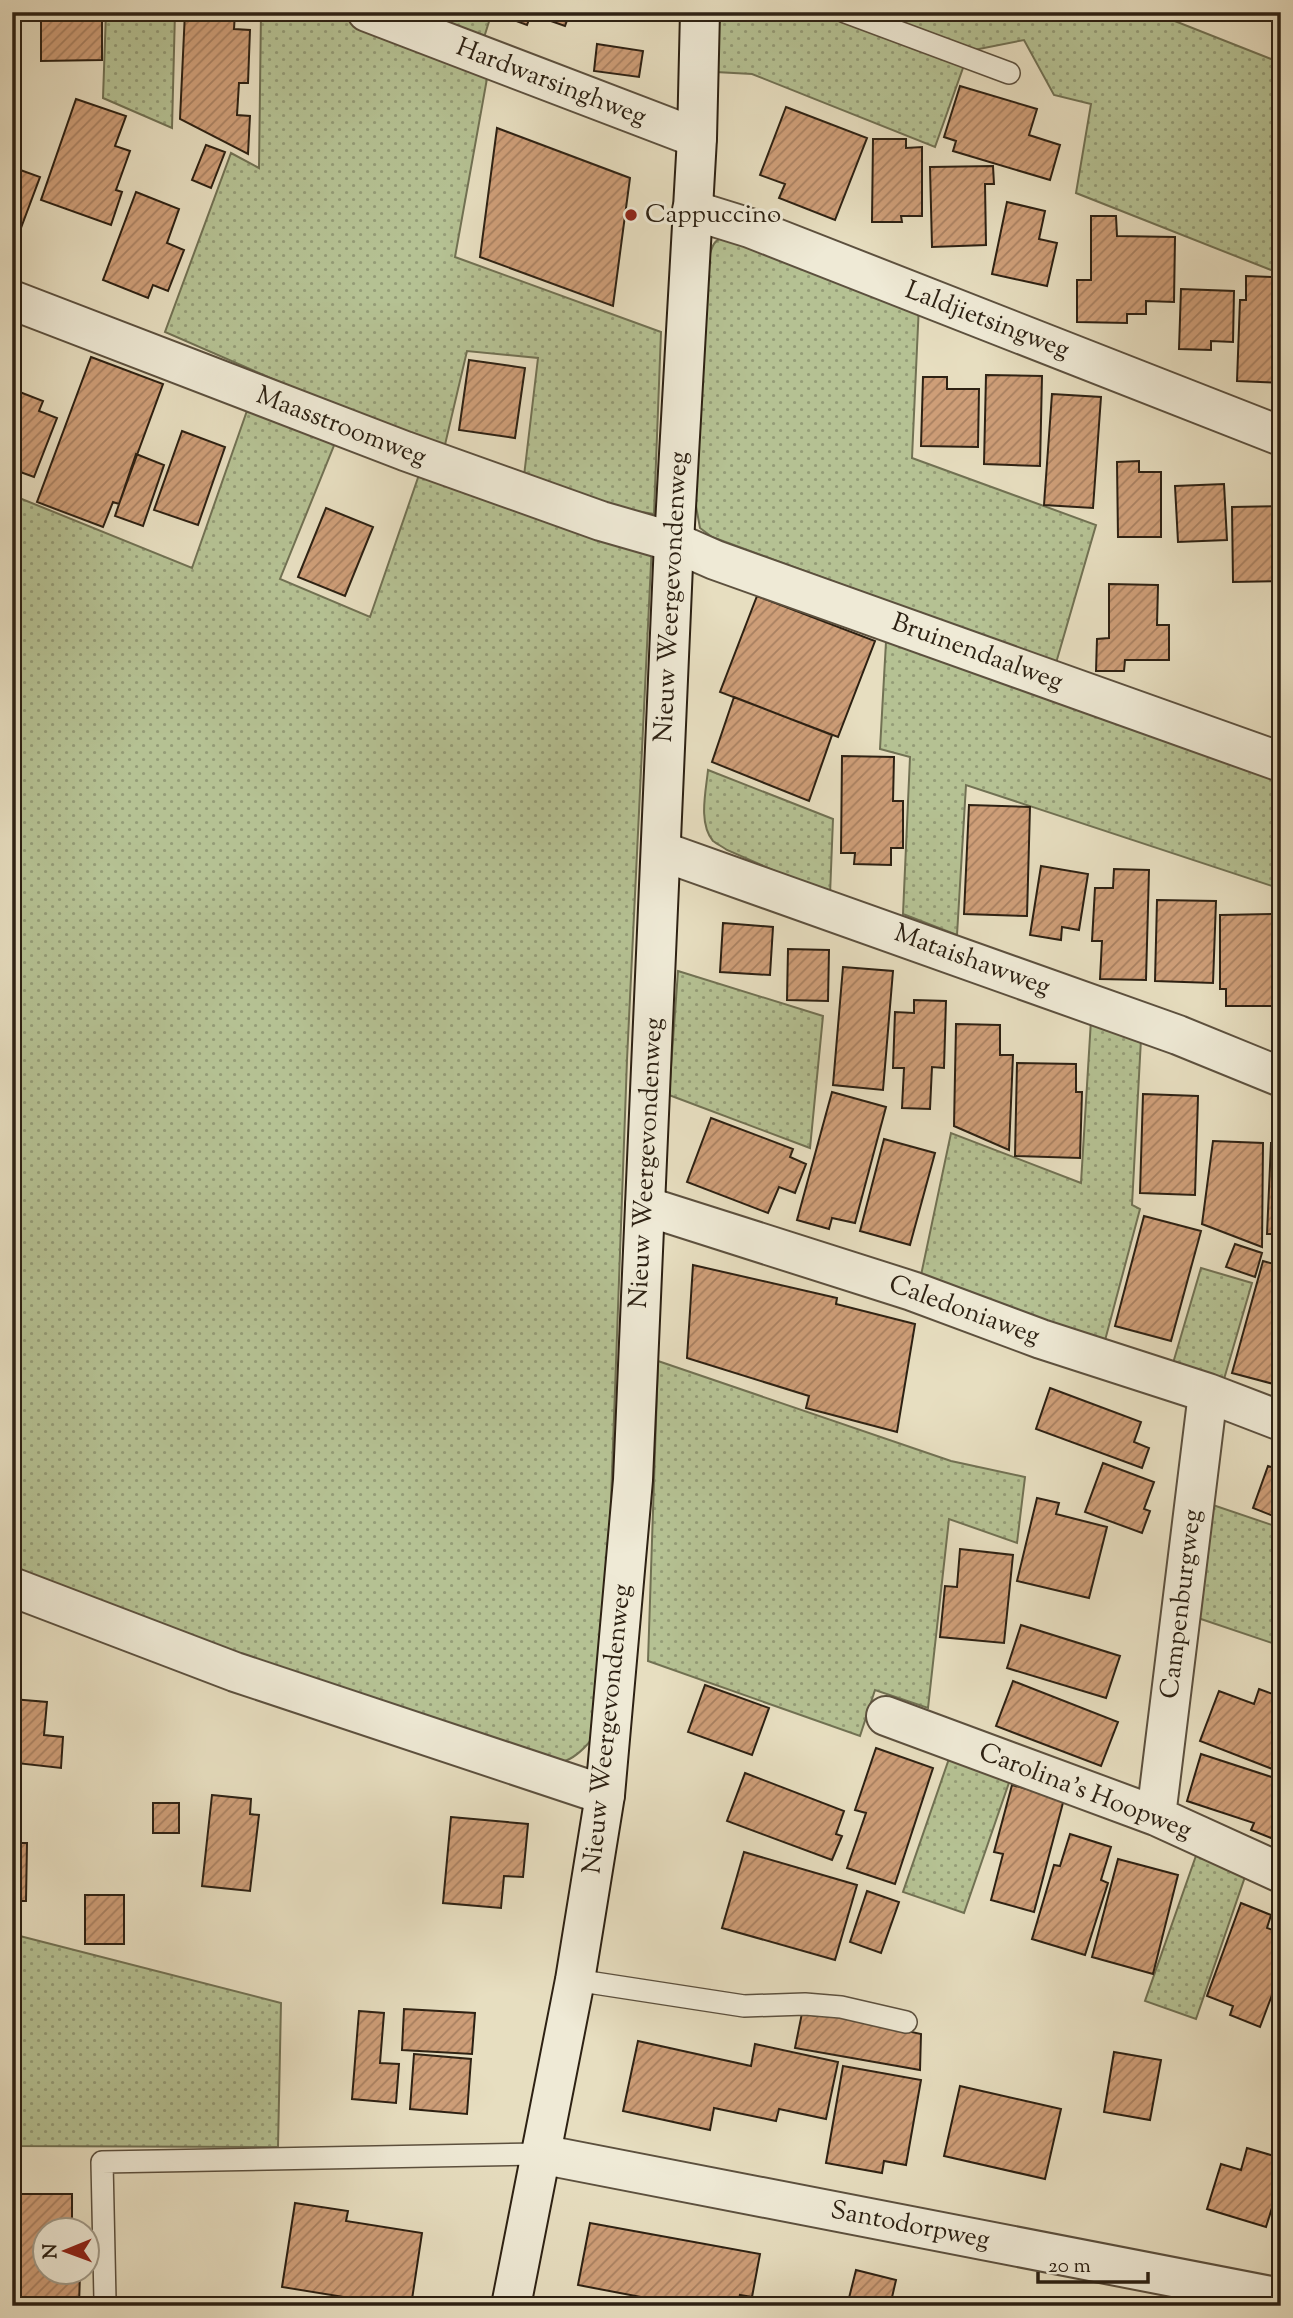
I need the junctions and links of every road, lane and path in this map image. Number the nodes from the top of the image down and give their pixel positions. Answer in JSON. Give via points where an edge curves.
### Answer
{"nodes":[{"id":1,"x":367,"y":12,"type":"edge"},
{"id":2,"x":700,"y":12,"type":"edge"},
{"id":3,"x":845,"y":12,"type":"edge"},
{"id":4,"x":1009,"y":73,"type":"dead end"},
{"id":5,"x":697,"y":138,"type":"junction"},
{"id":6,"x":692,"y":210,"type":"junction"},
{"id":7,"x":12,"y":300,"type":"edge"},
{"id":8,"x":1281,"y":436,"type":"edge"},
{"id":9,"x":674,"y":542,"type":"junction"},
{"id":10,"x":1281,"y":762,"type":"edge"},
{"id":11,"x":661,"y":851,"type":"junction"},
{"id":12,"x":1281,"y":1077,"type":"edge"},
{"id":13,"x":645,"y":1206,"type":"junction"},
{"id":14,"x":1208,"y":1393,"type":"junction"},
{"id":15,"x":1281,"y":1421,"type":"edge"},
{"id":16,"x":12,"y":1587,"type":"edge"},
{"id":17,"x":886,"y":1716,"type":"dead end"},
{"id":18,"x":605,"y":1795,"type":"junction"},
{"id":19,"x":1156,"y":1816,"type":"junction"},
{"id":20,"x":1281,"y":1873,"type":"edge"},
{"id":21,"x":575,"y":1980,"type":"junction"},
{"id":22,"x":906,"y":2022,"type":"dead end"},
{"id":23,"x":540,"y":2154,"type":"junction"},
{"id":24,"x":1281,"y":2298,"type":"edge"},
{"id":25,"x":105,"y":2300,"type":"dead end"},
{"id":26,"x":511,"y":2306,"type":"edge"}],
"edges":[{"from":1,"to":5,"type":"street","name":"Hardwarsinghweg"},
{"from":2,"to":5,"type":"street","name":"Nieuw Weergevondenweg"},
{"from":3,"to":4,"type":"lane"},
{"from":5,"to":6,"type":"street","name":"Nieuw Weergevondenweg"},
{"from":6,"to":8,"type":"street","name":"Laldjietsingweg","via":[[750,228]]},
{"from":6,"to":9,"type":"street","name":"Nieuw Weergevondenweg"},
{"from":7,"to":9,"type":"street","name":"Maasstroomweg","via":[[405,451],[601,521]]},
{"from":9,"to":10,"type":"street","name":"Bruinendaalweg"},
{"from":9,"to":11,"type":"street","name":"Nieuw Weergevondenweg"},
{"from":11,"to":12,"type":"street","name":"Mataishawweg","via":[[1178,1035]]},
{"from":11,"to":13,"type":"street","name":"Nieuw Weergevondenweg"},
{"from":13,"to":14,"type":"street","name":"Caledoniaweg"},
{"from":13,"to":18,"type":"street","name":"Nieuw Weergevondenweg","via":[[634,1480]]},
{"from":14,"to":15,"type":"street","name":"Caledoniaweg"},
{"from":14,"to":19,"type":"street","name":"Campenburgweg"},
{"from":16,"to":18,"type":"street","via":[[235,1672]]},
{"from":17,"to":19,"type":"street","name":"Carolina's Hoopweg"},
{"from":18,"to":21,"type":"street","name":"Nieuw Weergevondenweg"},
{"from":19,"to":20,"type":"street","name":"Carolina's Hoopweg"},
{"from":21,"to":22,"type":"lane","via":[[744,2006],[841,2007]]},
{"from":21,"to":23,"type":"street","name":"Nieuw Weergevondenweg"},
{"from":23,"to":24,"type":"street","name":"Santodorpweg"},
{"from":23,"to":25,"type":"lane","via":[[102,2162]]},
{"from":23,"to":26,"type":"street","name":"Nieuw Weergevondenweg"}]}
